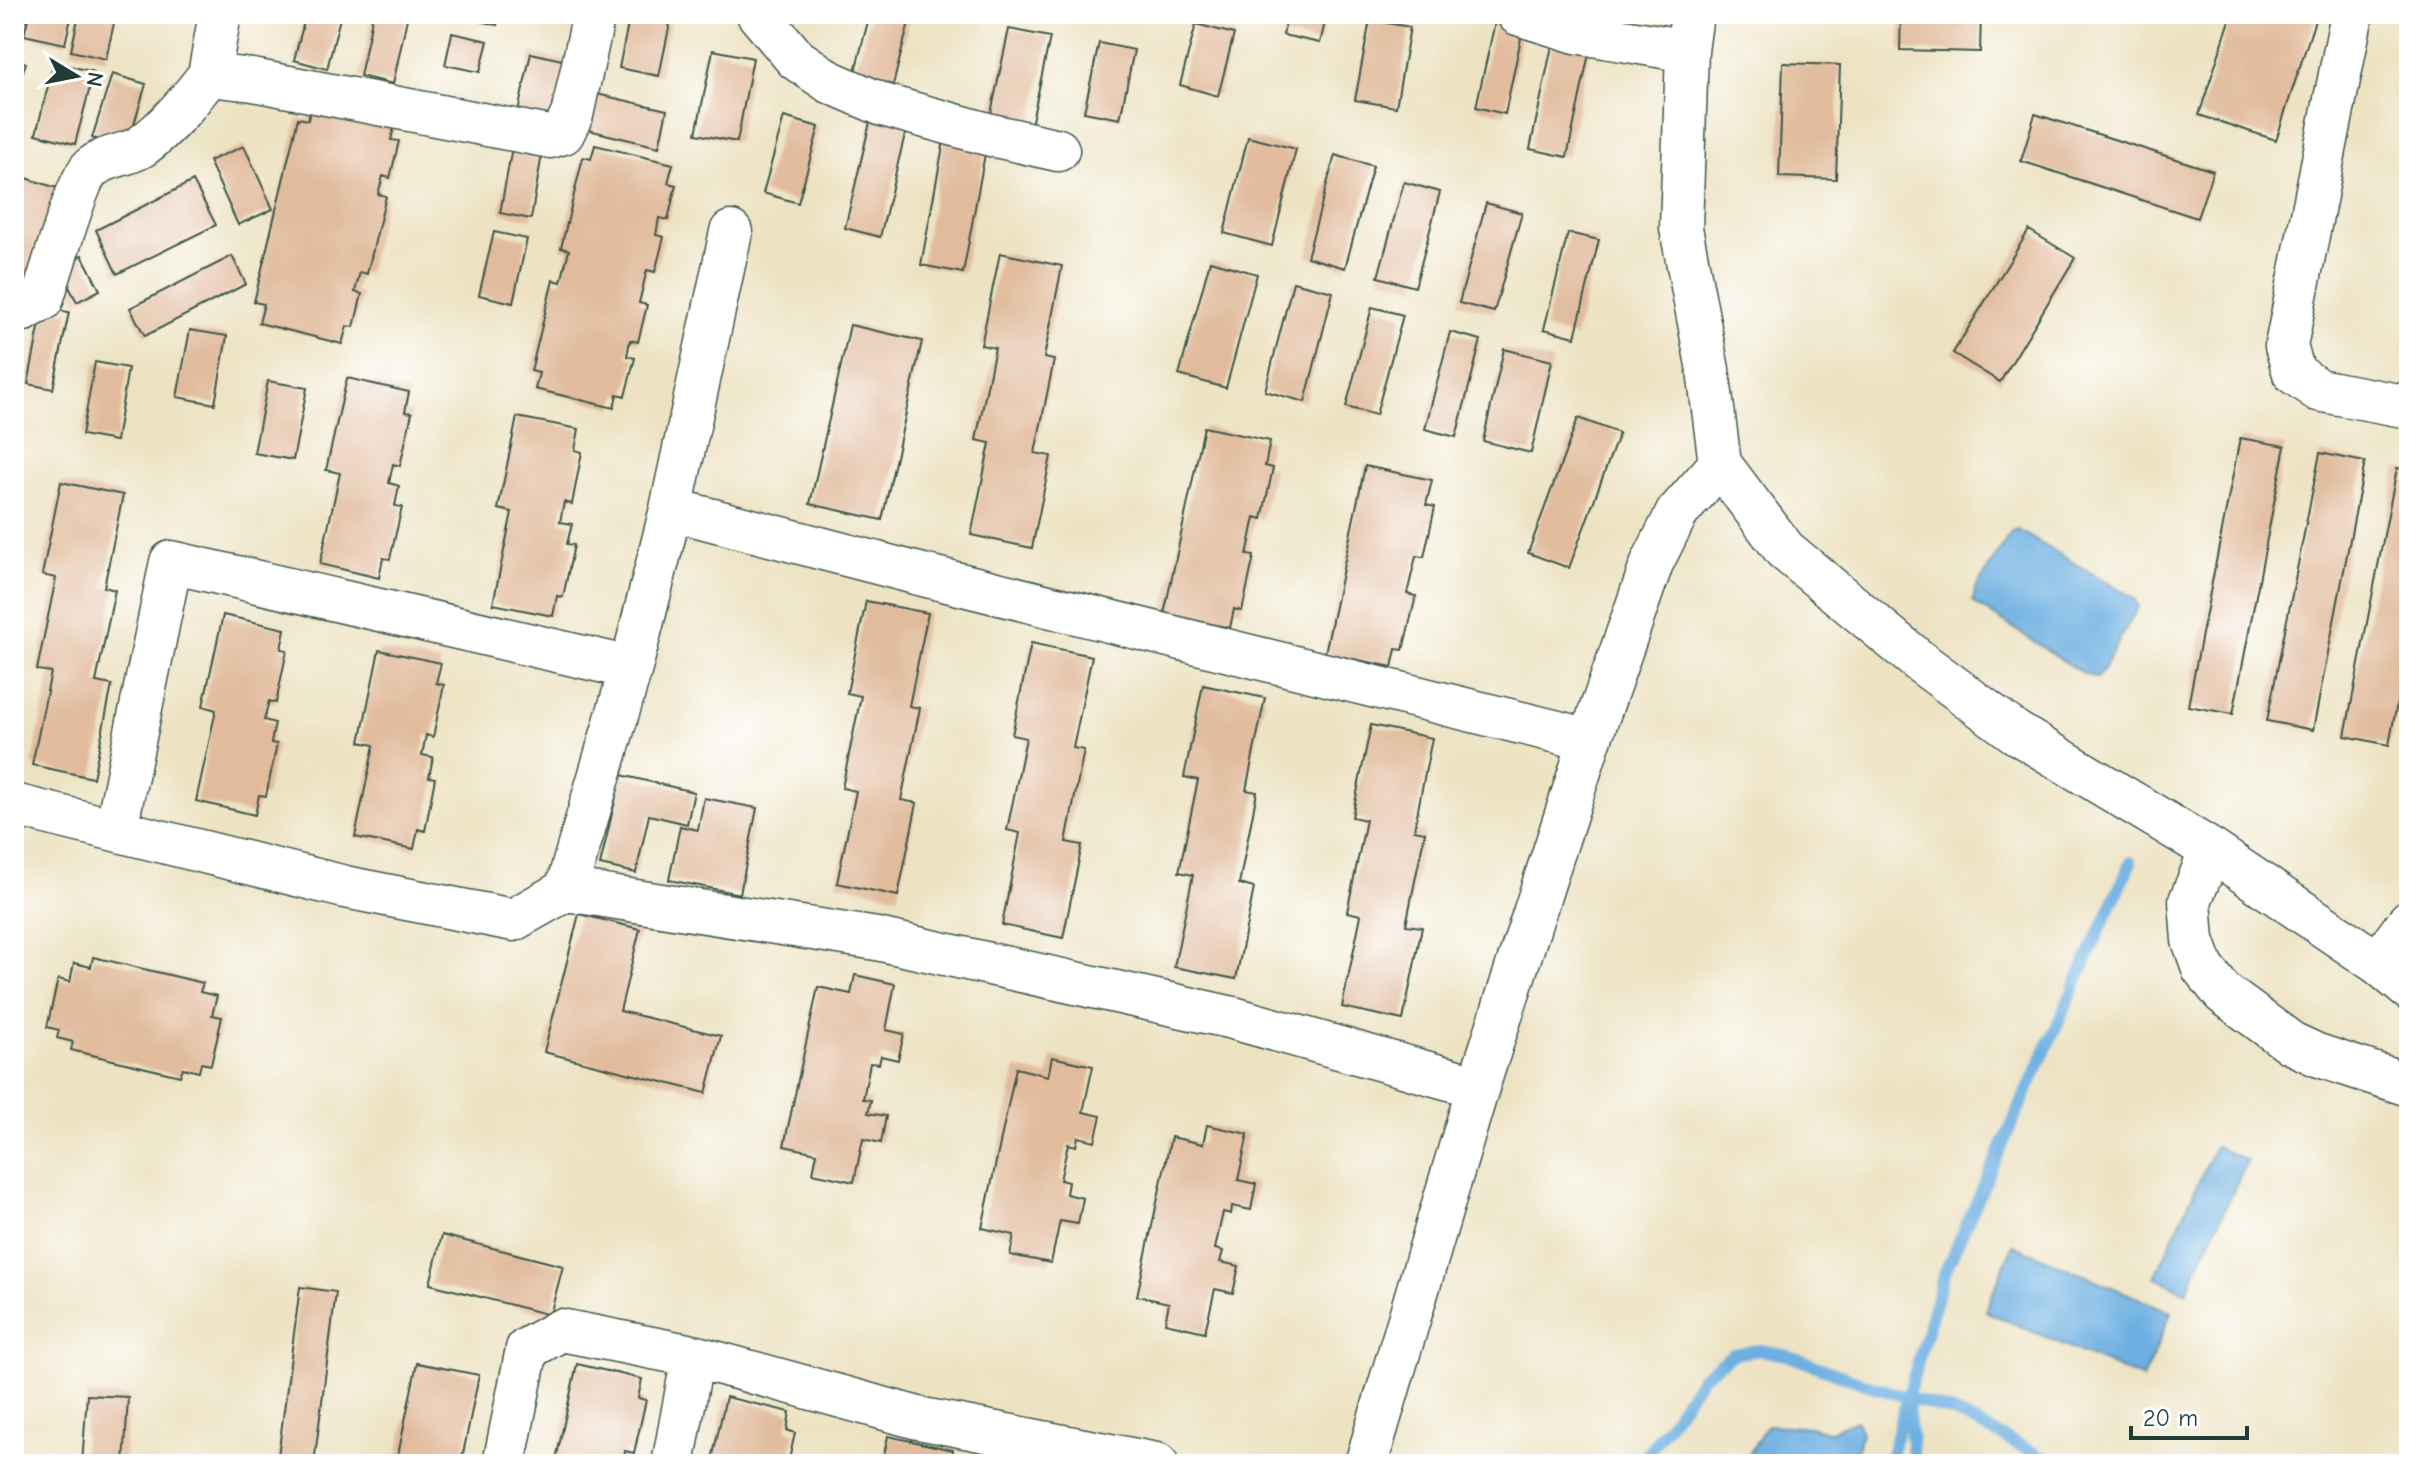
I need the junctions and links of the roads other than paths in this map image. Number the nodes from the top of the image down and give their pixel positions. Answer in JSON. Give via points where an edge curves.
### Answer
{"nodes":[{"id":1,"x":220,"y":14,"type":"edge"},
{"id":2,"x":594,"y":14,"type":"edge"},
{"id":3,"x":758,"y":14,"type":"edge"},
{"id":4,"x":1518,"y":14,"type":"edge"},
{"id":5,"x":2352,"y":14,"type":"edge"},
{"id":6,"x":1690,"y":32,"type":"edge"},
{"id":7,"x":209,"y":75,"type":"junction"},
{"id":8,"x":1058,"y":150,"type":"dead end"},
{"id":9,"x":731,"y":232,"type":"dead end"},
{"id":10,"x":14,"y":312,"type":"edge"},
{"id":11,"x":2409,"y":407,"type":"edge"},
{"id":12,"x":1720,"y":464,"type":"junction"},
{"id":13,"x":671,"y":509,"type":"junction"},
{"id":14,"x":631,"y":668,"type":"junction"},
{"id":15,"x":1590,"y":740,"type":"junction"},
{"id":16,"x":14,"y":805,"type":"edge"},
{"id":17,"x":116,"y":829,"type":"junction"},
{"id":18,"x":2211,"y":850,"type":"junction"},
{"id":19,"x":566,"y":890,"type":"junction"},
{"id":20,"x":2409,"y":921,"type":"edge"},
{"id":21,"x":2394,"y":976,"type":"edge"},
{"id":22,"x":2409,"y":1085,"type":"edge"},
{"id":23,"x":1478,"y":1087,"type":"junction"},
{"id":24,"x":693,"y":1356,"type":"junction"},
{"id":25,"x":504,"y":1464,"type":"edge"},
{"id":26,"x":673,"y":1464,"type":"edge"},
{"id":27,"x":1157,"y":1464,"type":"edge"},
{"id":28,"x":1366,"y":1464,"type":"edge"}],
"edges":[{"from":1,"to":7,"type":"street"},
{"from":2,"to":7,"type":"street","via":[[572,115],[563,133],[550,137]]},
{"from":3,"to":8,"type":"street","via":[[796,59],[830,82],[883,105]]},
{"from":4,"to":6,"type":"street","via":[[1576,32]]},
{"from":5,"to":11,"type":"street","via":[[2286,346],[2294,373],[2318,390]]},
{"from":6,"to":12,"type":"street","via":[[1681,228]]},
{"from":7,"to":10,"type":"street","via":[[189,102],[140,147],[89,169],[42,300]]},
{"from":9,"to":13,"type":"street"},
{"from":12,"to":15,"type":"street","via":[[1677,513],[1652,563]]},
{"from":12,"to":18,"type":"street","via":[[1785,550],[1919,661],[2015,732]]},
{"from":13,"to":14,"type":"street"},
{"from":13,"to":15,"type":"street"},
{"from":14,"to":17,"type":"street","via":[[171,562]]},
{"from":14,"to":19,"type":"street"},
{"from":15,"to":23,"type":"street"},
{"from":16,"to":17,"type":"street"},
{"from":17,"to":19,"type":"street","via":[[345,887],[513,920]]},
{"from":18,"to":21,"type":"street"},
{"from":18,"to":22,"type":"street","via":[[2190,901],[2193,940],[2203,968],[2223,993],[2291,1043]]},
{"from":19,"to":23,"type":"street","via":[[877,939],[1233,1018]]},
{"from":20,"to":21,"type":"street"},
{"from":23,"to":28,"type":"street"},
{"from":24,"to":25,"type":"street","via":[[561,1330],[538,1342],[527,1349]]},
{"from":24,"to":26,"type":"street"},
{"from":24,"to":27,"type":"street","via":[[918,1418]]}]}
